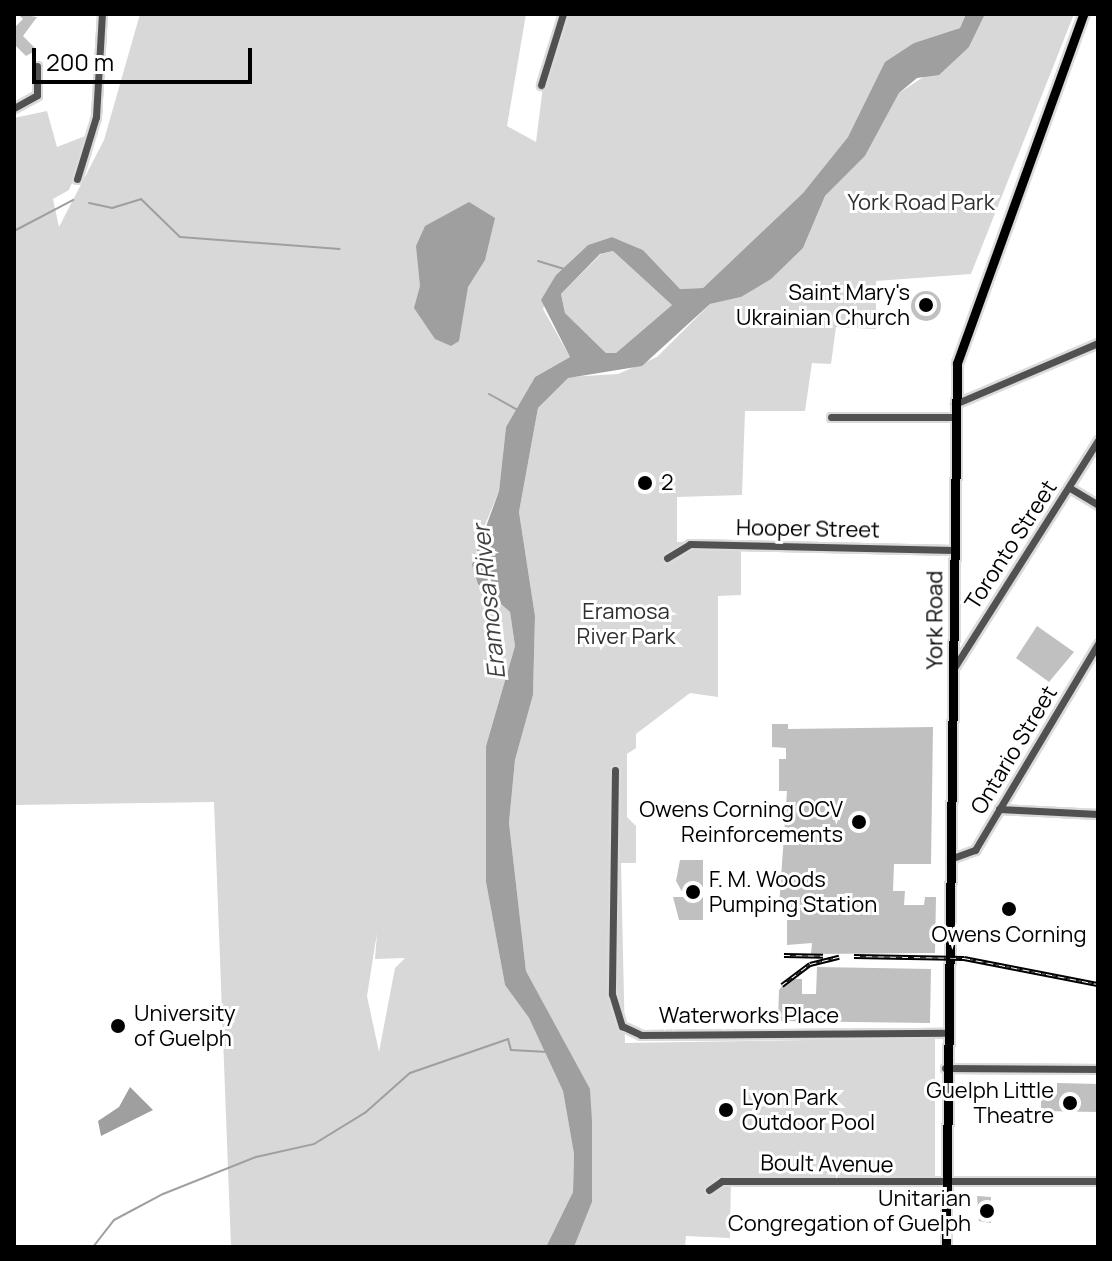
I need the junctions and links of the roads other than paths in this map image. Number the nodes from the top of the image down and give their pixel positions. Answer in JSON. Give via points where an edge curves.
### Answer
{"nodes":[{"id":1,"x":102,"y":14,"type":"edge"},
{"id":2,"x":563,"y":14,"type":"edge"},
{"id":3,"x":1083,"y":14,"type":"edge"},
{"id":4,"x":37,"y":66,"type":"dead end"},
{"id":5,"x":541,"y":85,"type":"dead end"},
{"id":6,"x":14,"y":108,"type":"edge"},
{"id":7,"x":77,"y":179,"type":"dead end"},
{"id":8,"x":1098,"y":343,"type":"edge"},
{"id":9,"x":953,"y":405,"type":"junction"},
{"id":10,"x":831,"y":417,"type":"dead end"},
{"id":11,"x":953,"y":417,"type":"junction"},
{"id":12,"x":1098,"y":440,"type":"edge"},
{"id":13,"x":1070,"y":488,"type":"junction"},
{"id":14,"x":1098,"y":505,"type":"edge"},
{"id":15,"x":953,"y":550,"type":"junction"},
{"id":16,"x":667,"y":558,"type":"dead end"},
{"id":17,"x":1098,"y":644,"type":"edge"},
{"id":18,"x":1089,"y":658,"type":"junction"},
{"id":19,"x":1098,"y":664,"type":"edge"},
{"id":20,"x":954,"y":669,"type":"junction"},
{"id":21,"x":615,"y":770,"type":"dead end"},
{"id":22,"x":999,"y":809,"type":"junction"},
{"id":23,"x":1098,"y":814,"type":"edge"},
{"id":24,"x":950,"y":859,"type":"junction"},
{"id":25,"x":945,"y":1033,"type":"junction"},
{"id":26,"x":945,"y":1068,"type":"junction"},
{"id":27,"x":1098,"y":1069,"type":"edge"},
{"id":28,"x":1098,"y":1181,"type":"edge"},
{"id":29,"x":947,"y":1183,"type":"junction"},
{"id":30,"x":709,"y":1190,"type":"dead end"},
{"id":31,"x":946,"y":1247,"type":"edge"}],
"edges":[{"from":1,"to":7,"type":"street","via":[[96,117]]},
{"from":2,"to":5,"type":"street"},
{"from":3,"to":9,"type":"main road","name":"York Road","via":[[969,325]]},
{"from":4,"to":6,"type":"street","via":[[37,95]]},
{"from":8,"to":9,"type":"street"},
{"from":9,"to":11,"type":"main road","name":"York Road"},
{"from":10,"to":11,"type":"street"},
{"from":11,"to":15,"type":"main road","name":"York Road"},
{"from":12,"to":13,"type":"street","name":"Toronto Street"},
{"from":13,"to":14,"type":"street"},
{"from":13,"to":20,"type":"street","name":"Toronto Street"},
{"from":15,"to":16,"type":"street","name":"Hooper Street","via":[[690,544]]},
{"from":15,"to":20,"type":"main road","name":"York Road"},
{"from":17,"to":18,"type":"street","name":"Ontario Street"},
{"from":18,"to":19,"type":"street"},
{"from":18,"to":22,"type":"street","name":"Ontario Street"},
{"from":20,"to":24,"type":"main road","name":"York Road"},
{"from":21,"to":25,"type":"street","name":"Waterworks Place","via":[[612,994],[622,1026],[641,1035]]},
{"from":22,"to":23,"type":"street"},
{"from":22,"to":24,"type":"street","name":"Ontario Street","via":[[972,855]]},
{"from":24,"to":25,"type":"main road","name":"York Road"},
{"from":25,"to":26,"type":"main road","name":"York Road"},
{"from":26,"to":27,"type":"street"},
{"from":26,"to":29,"type":"main road","name":"York Road"},
{"from":28,"to":29,"type":"street","name":"Boult Avenue"},
{"from":29,"to":30,"type":"street","name":"Boult Avenue","via":[[722,1181]]},
{"from":29,"to":31,"type":"main road","name":"York Road"}]}
